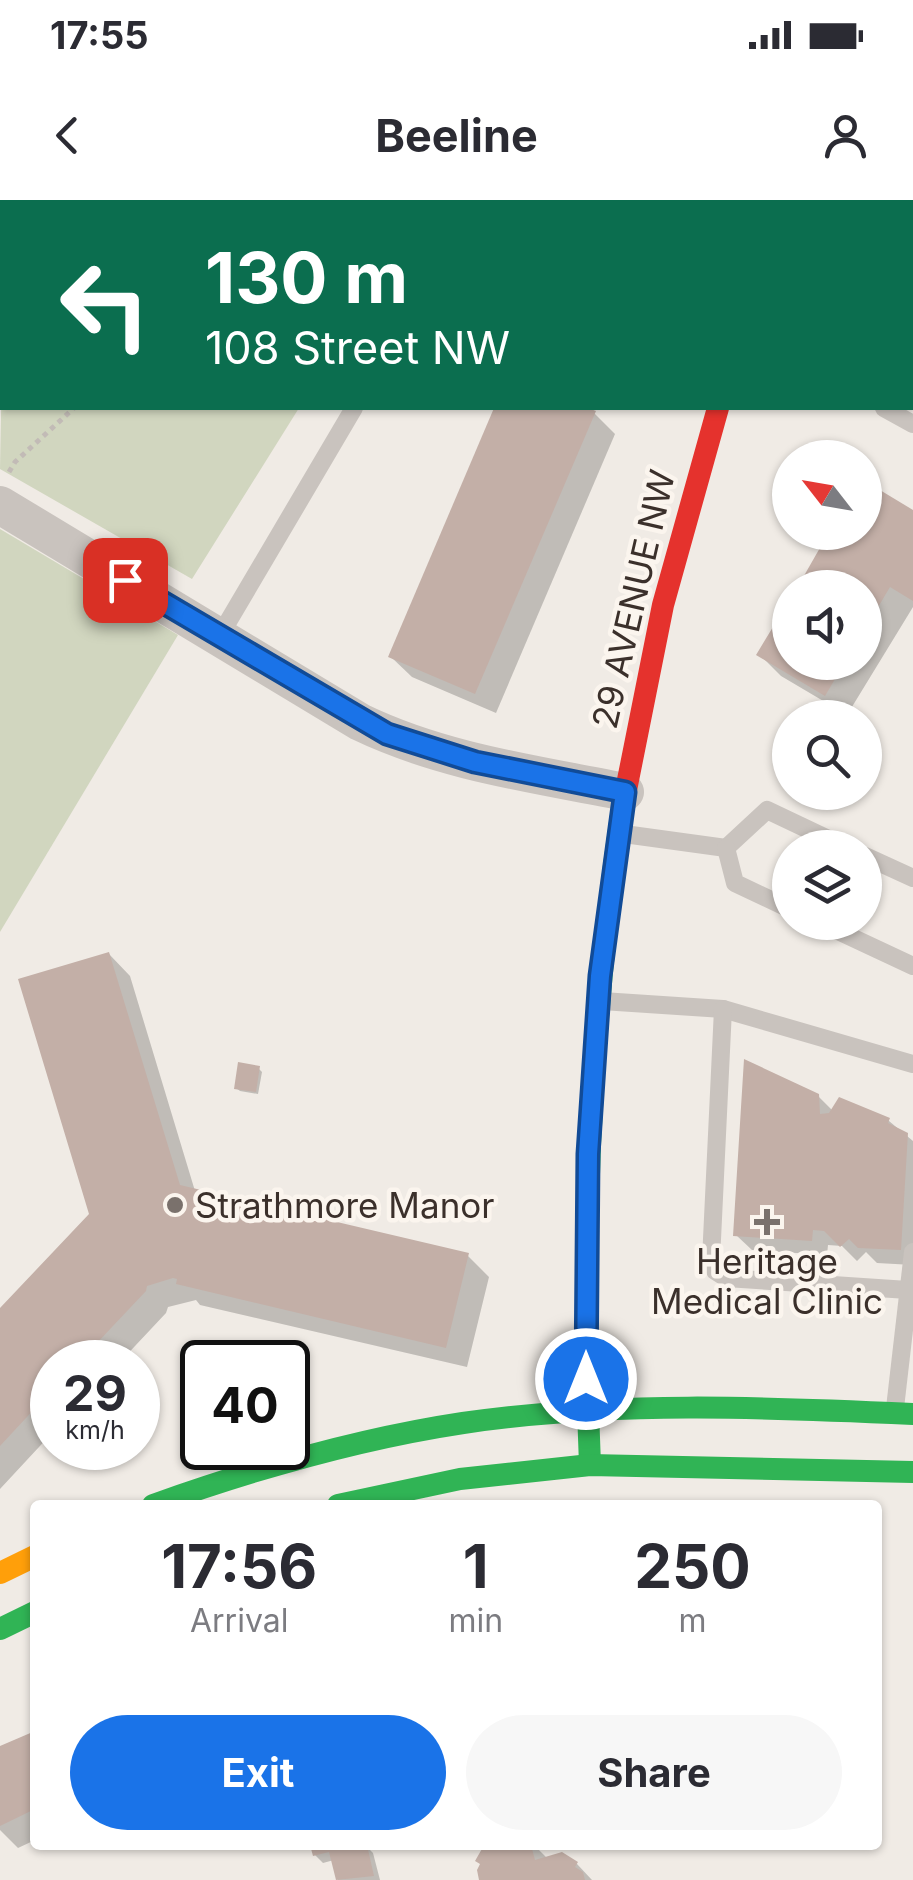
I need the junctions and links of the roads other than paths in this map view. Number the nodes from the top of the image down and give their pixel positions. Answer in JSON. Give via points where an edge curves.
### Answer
{"nodes":[{"id":1,"x":353,"y":410,"type":"edge"},
{"id":2,"x":717,"y":410,"type":"edge"},
{"id":3,"x":888,"y":410,"type":"edge"},
{"id":4,"x":913,"y":424,"type":"edge"},
{"id":5,"x":4,"y":490,"type":"edge"},
{"id":6,"x":219,"y":637,"type":"junction"},
{"id":7,"x":625,"y":792,"type":"junction"},
{"id":8,"x":809,"y":830,"type":"edge"},
{"id":9,"x":618,"y":834,"type":"junction"},
{"id":10,"x":726,"y":848,"type":"junction"},
{"id":11,"x":882,"y":864,"type":"edge"},
{"id":12,"x":913,"y":878,"type":"edge"},
{"id":13,"x":772,"y":900,"type":"edge"},
{"id":14,"x":857,"y":940,"type":"edge"},
{"id":15,"x":913,"y":966,"type":"edge"},
{"id":16,"x":598,"y":1001,"type":"junction"},
{"id":17,"x":724,"y":1009,"type":"junction"},
{"id":18,"x":913,"y":1064,"type":"edge"},
{"id":19,"x":913,"y":1252,"type":"edge"},
{"id":20,"x":908,"y":1290,"type":"junction"},
{"id":21,"x":587,"y":1412,"type":"junction"},
{"id":22,"x":904,"y":1414,"type":"edge"},
{"id":23,"x":590,"y":1465,"type":"junction"},
{"id":24,"x":913,"y":1472,"type":"edge"},
{"id":25,"x":169,"y":1500,"type":"edge"},
{"id":26,"x":361,"y":1500,"type":"edge"},
{"id":27,"x":30,"y":1558,"type":"edge"},
{"id":28,"x":0,"y":1573,"type":"edge"},
{"id":29,"x":30,"y":1614,"type":"edge"},
{"id":30,"x":0,"y":1629,"type":"edge"}],
"edges":[{"from":1,"to":6,"type":"lane"},
{"from":2,"to":7,"type":"street","name":"29 AVENUE NW","via":[[663,604]]},
{"from":3,"to":4,"type":"lane"},
{"from":5,"to":6,"type":"street"},
{"from":6,"to":7,"type":"street","via":[[387,734],[475,762]]},
{"from":7,"to":9,"type":"street","name":"29 AVENUE NW"},
{"from":8,"to":10,"type":"lane","via":[[767,810]]},
{"from":9,"to":10,"type":"lane"},
{"from":9,"to":16,"type":"street","name":"29 AVENUE NW"},
{"from":10,"to":13,"type":"lane","via":[[735,883]]},
{"from":11,"to":12,"type":"lane"},
{"from":14,"to":15,"type":"lane"},
{"from":16,"to":17,"type":"lane"},
{"from":16,"to":21,"type":"street","name":"29 AVENUE NW","via":[[588,1154]]},
{"from":17,"to":18,"type":"lane"},
{"from":17,"to":20,"type":"lane","via":[[715,1270],[726,1278]]},
{"from":19,"to":20,"type":"lane"},
{"from":20,"to":22,"type":"lane"},
{"from":21,"to":22,"type":"street","via":[[764,1408]]},
{"from":21,"to":23,"type":"street","name":"29 AVENUE NW"},
{"from":21,"to":25,"type":"street","via":[[384,1436]]},
{"from":23,"to":24,"type":"street"},
{"from":23,"to":26,"type":"street","via":[[460,1479]]},
{"from":27,"to":28,"type":"street"},
{"from":29,"to":30,"type":"street"}]}
